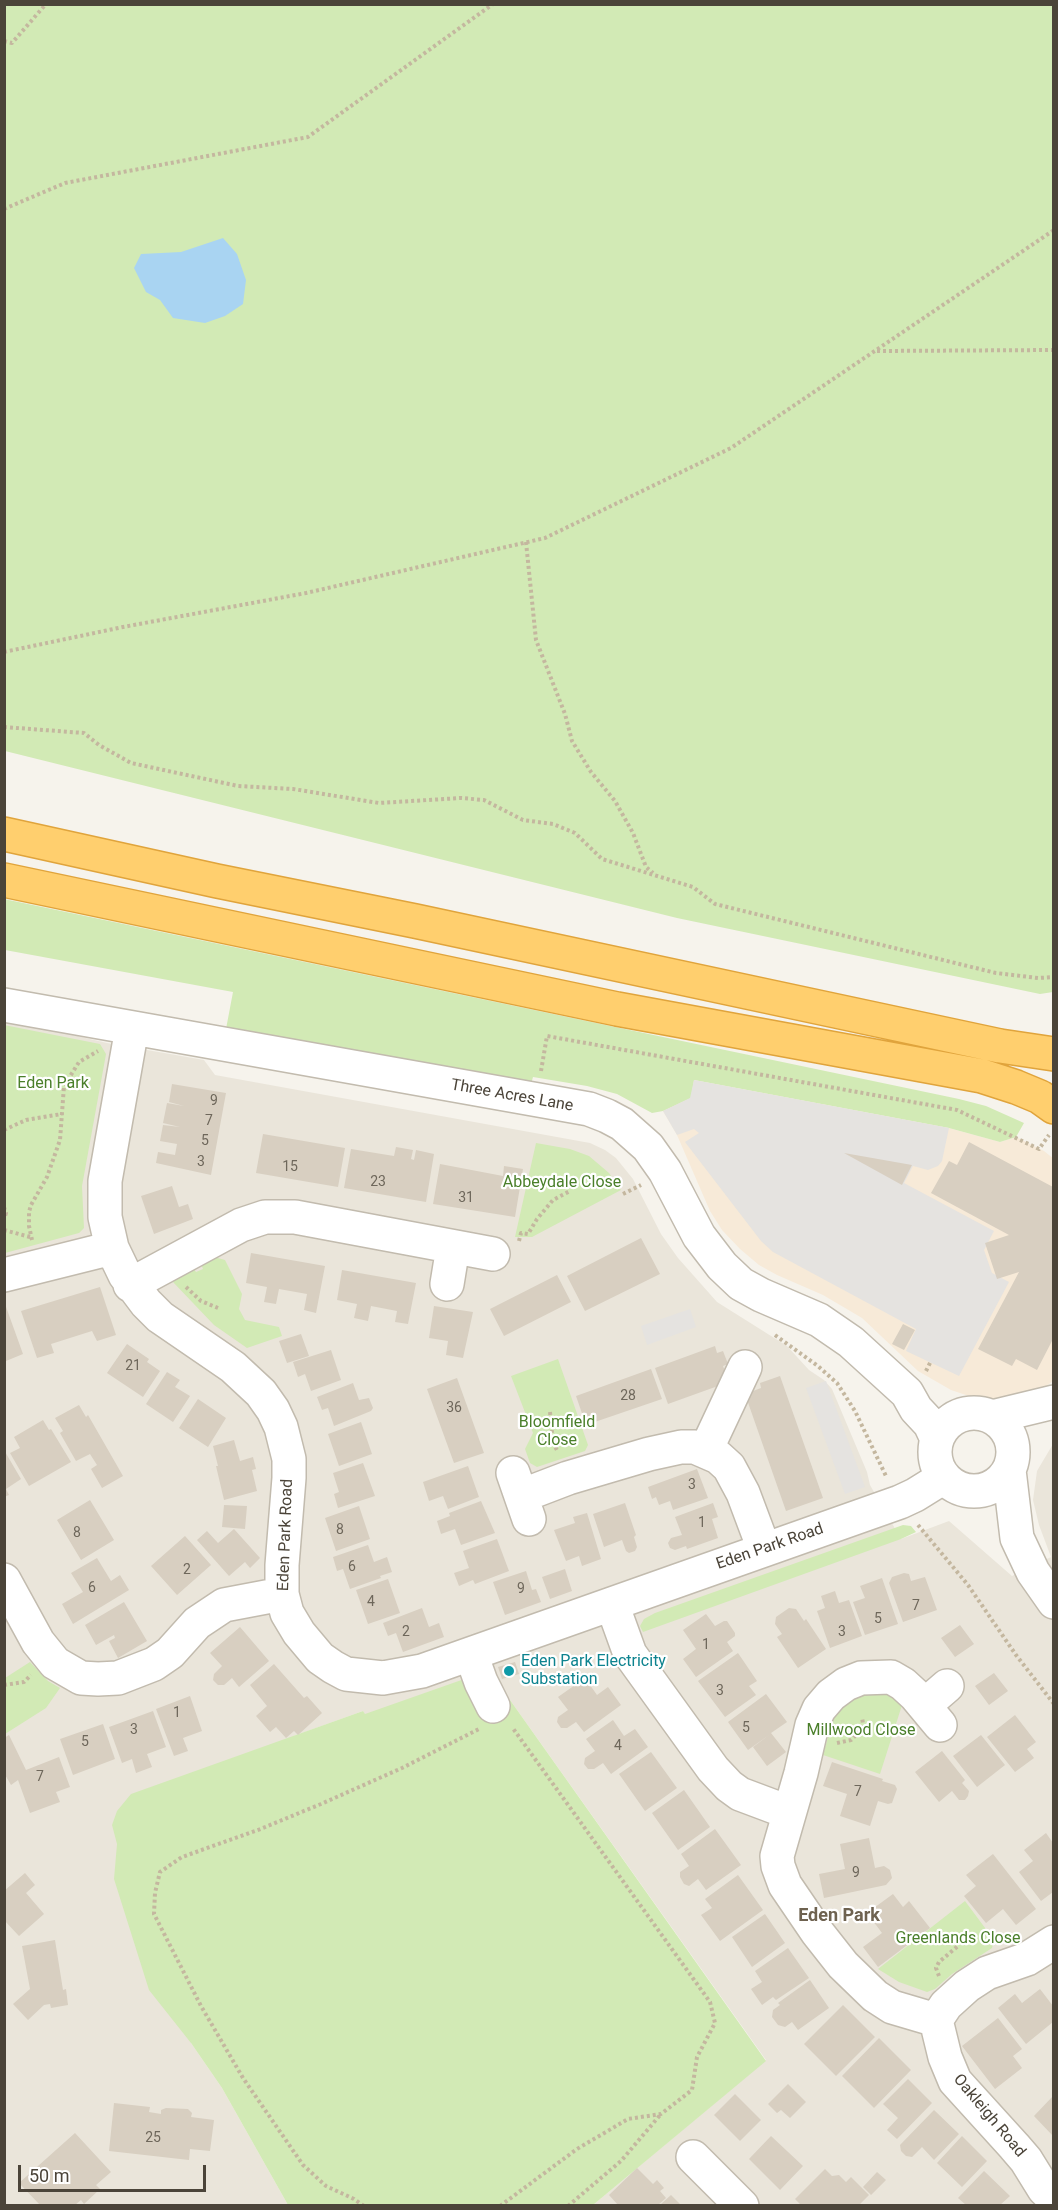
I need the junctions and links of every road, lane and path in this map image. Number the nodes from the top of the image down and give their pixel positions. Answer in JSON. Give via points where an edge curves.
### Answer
{"nodes":[{"id":1,"x":46,"y":4,"type":"edge"},
{"id":2,"x":494,"y":4,"type":"edge"},
{"id":3,"x":4,"y":40,"type":"edge"},
{"id":4,"x":4,"y":209,"type":"edge"},
{"id":5,"x":1053,"y":230,"type":"edge"},
{"id":6,"x":1053,"y":350,"type":"edge"},
{"id":7,"x":876,"y":351,"type":"junction"},
{"id":8,"x":526,"y":542,"type":"junction"},
{"id":9,"x":4,"y":652,"type":"edge"},
{"id":10,"x":4,"y":727,"type":"edge"},
{"id":11,"x":4,"y":834,"type":"edge"},
{"id":12,"x":655,"y":875,"type":"junction"},
{"id":13,"x":4,"y":880,"type":"edge"},
{"id":14,"x":1053,"y":977,"type":"edge"},
{"id":15,"x":4,"y":1005,"type":"edge"},
{"id":16,"x":132,"y":1029,"type":"junction"},
{"id":17,"x":103,"y":1049,"type":"dead end"},
{"id":18,"x":1053,"y":1054,"type":"edge"},
{"id":19,"x":539,"y":1081,"type":"dead end"},
{"id":20,"x":62,"y":1114,"type":"junction"},
{"id":21,"x":1051,"y":1120,"type":"edge"},
{"id":22,"x":4,"y":1130,"type":"edge"},
{"id":23,"x":635,"y":1177,"type":"dead end"},
{"id":24,"x":649,"y":1181,"type":"dead end"},
{"id":25,"x":641,"y":1185,"type":"junction"},
{"id":26,"x":570,"y":1191,"type":"dead end"},
{"id":27,"x":645,"y":1193,"type":"dead end"},
{"id":28,"x":623,"y":1194,"type":"dead end"},
{"id":29,"x":4,"y":1207,"type":"edge"},
{"id":30,"x":4,"y":1219,"type":"edge"},
{"id":31,"x":4,"y":1230,"type":"edge"},
{"id":32,"x":31,"y":1237,"type":"junction"},
{"id":33,"x":34,"y":1246,"type":"dead end"},
{"id":34,"x":453,"y":1247,"type":"junction"},
{"id":35,"x":111,"y":1248,"type":"junction"},
{"id":36,"x":506,"y":1248,"type":"joint"},
{"id":37,"x":4,"y":1275,"type":"edge"},
{"id":38,"x":185,"y":1280,"type":"dead end"},
{"id":39,"x":447,"y":1284,"type":"dead end"},
{"id":40,"x":130,"y":1285,"type":"junction"},
{"id":41,"x":218,"y":1308,"type":"dead end"},
{"id":42,"x":773,"y":1334,"type":"dead end"},
{"id":43,"x":745,"y":1366,"type":"dead end"},
{"id":44,"x":907,"y":1393,"type":"junction"},
{"id":45,"x":1053,"y":1402,"type":"edge"},
{"id":46,"x":550,"y":1412,"type":"dead end"},
{"id":47,"x":1053,"y":1412,"type":"edge"},
{"id":48,"x":981,"y":1415,"type":"junction"},
{"id":49,"x":938,"y":1439,"type":"junction"},
{"id":50,"x":706,"y":1450,"type":"junction"},
{"id":51,"x":1011,"y":1463,"type":"junction"},
{"id":52,"x":944,"y":1477,"type":"junction"},
{"id":53,"x":568,"y":1478,"type":"junction"},
{"id":54,"x":889,"y":1482,"type":"dead end"},
{"id":55,"x":976,"y":1491,"type":"junction"},
{"id":56,"x":521,"y":1496,"type":"dead end"},
{"id":57,"x":917,"y":1523,"type":"dead end"},
{"id":58,"x":1017,"y":1538,"type":"junction"},
{"id":59,"x":764,"y":1549,"type":"junction"},
{"id":60,"x":4,"y":1580,"type":"edge"},
{"id":61,"x":282,"y":1594,"type":"junction"},
{"id":62,"x":1053,"y":1602,"type":"edge"},
{"id":63,"x":612,"y":1604,"type":"junction"},
{"id":64,"x":471,"y":1654,"type":"junction"},
{"id":65,"x":39,"y":1676,"type":"dead end"},
{"id":66,"x":4,"y":1685,"type":"edge"},
{"id":67,"x":1053,"y":1704,"type":"edge"},
{"id":68,"x":938,"y":1706,"type":"dead end"},
{"id":69,"x":496,"y":1719,"type":"junction"},
{"id":70,"x":788,"y":1812,"type":"junction"},
{"id":71,"x":1053,"y":1941,"type":"edge"},
{"id":72,"x":958,"y":1946,"type":"dead end"},
{"id":73,"x":944,"y":1982,"type":"dead end"},
{"id":74,"x":936,"y":2020,"type":"junction"},
{"id":75,"x":661,"y":2114,"type":"junction"},
{"id":76,"x":693,"y":2156,"type":"dead end"},
{"id":77,"x":1053,"y":2199,"type":"edge"},
{"id":78,"x":364,"y":2205,"type":"edge"},
{"id":79,"x":500,"y":2205,"type":"edge"},
{"id":80,"x":567,"y":2205,"type":"edge"},
{"id":81,"x":742,"y":2205,"type":"edge"}],
"edges":[{"from":1,"to":3,"type":"path","via":[[12,43]]},
{"from":2,"to":4,"type":"path","via":[[308,137],[65,183]]},
{"from":5,"to":7,"type":"path"},
{"from":6,"to":7,"type":"path"},
{"from":7,"to":8,"type":"path","via":[[731,448],[544,538]]},
{"from":8,"to":9,"type":"path","via":[[306,593]]},
{"from":8,"to":12,"type":"path","via":[[536,640],[572,741],[615,801],[646,867]]},
{"from":10,"to":12,"type":"path","via":[[84,733],[131,763],[238,786],[293,789],[379,802],[484,800],[523,820],[575,832],[603,859]]},
{"from":11,"to":18,"type":"highway","via":[[1000,1046]]},
{"from":12,"to":14,"type":"path","via":[[693,888],[726,906],[996,973]]},
{"from":13,"to":21,"type":"highway","via":[[617,1009],[982,1077],[1040,1097]]},
{"from":15,"to":16,"type":"street","name":"Three Acres Lane"},
{"from":16,"to":35,"type":"street","name":"Eden Park Road","via":[[105,1181],[105,1217]]},
{"from":16,"to":44,"type":"street","name":"Three Acres Lane","via":[[589,1109],[607,1116],[648,1147],[699,1236],[741,1284],[838,1331]]},
{"from":17,"to":20,"type":"path","via":[[79,1062],[70,1074],[63,1092]]},
{"from":19,"to":21,"type":"path","via":[[547,1036],[957,1110],[1040,1149]]},
{"from":20,"to":22,"type":"path","via":[[26,1120]]},
{"from":20,"to":32,"type":"path","via":[[53,1164],[29,1212]]},
{"from":23,"to":25,"type":"path"},
{"from":24,"to":25,"type":"path"},
{"from":25,"to":27,"type":"path"},
{"from":25,"to":28,"type":"path"},
{"from":26,"to":36,"type":"path","via":[[552,1200],[528,1234],[521,1233]]},
{"from":29,"to":30,"type":"path"},
{"from":31,"to":32,"type":"path"},
{"from":32,"to":33,"type":"path"},
{"from":34,"to":36,"type":"street"},
{"from":34,"to":39,"type":"street"},
{"from":34,"to":40,"type":"street","via":[[295,1217],[265,1216]]},
{"from":35,"to":37,"type":"street"},
{"from":35,"to":40,"type":"street","name":"Eden Park Road"},
{"from":38,"to":41,"type":"path","via":[[191,1293]]},
{"from":40,"to":61,"type":"street","name":"Eden Park Road","via":[[160,1317],[243,1376],[261,1394],[281,1426],[289,1459]]},
{"from":42,"to":54,"type":"path","via":[[837,1383]]},
{"from":43,"to":50,"type":"street"},
{"from":44,"to":48,"type":"street","name":"Three Acres Lane","via":[[929,1395],[947,1406]]},
{"from":44,"to":49,"type":"street","name":"Three Acres Lane"},
{"from":45,"to":48,"type":"street"},
{"from":46,"to":53,"type":"path","via":[[553,1443]]},
{"from":47,"to":51,"type":"street"},
{"from":48,"to":49,"type":"street","via":[[950,1422]]},
{"from":48,"to":51,"type":"street","via":[[1001,1424],[1008,1433]]},
{"from":49,"to":52,"type":"street","via":[[935,1456]]},
{"from":50,"to":53,"type":"street","via":[[666,1449]]},
{"from":50,"to":59,"type":"street","via":[[729,1467],[737,1480]]},
{"from":51,"to":55,"type":"street","via":[[995,1485]]},
{"from":51,"to":58,"type":"street"},
{"from":52,"to":55,"type":"street","via":[[964,1490]]},
{"from":52,"to":59,"type":"street","name":"Eden Park Road","via":[[900,1502]]},
{"from":53,"to":56,"type":"street"},
{"from":55,"to":58,"type":"street"},
{"from":57,"to":67,"type":"path","via":[[968,1585]]},
{"from":58,"to":62,"type":"street"},
{"from":59,"to":63,"type":"street","name":"Eden Park Road"},
{"from":60,"to":61,"type":"street","via":[[38,1642],[55,1663],[81,1678],[99,1679],[118,1678],[154,1664],[170,1653],[197,1623],[224,1605]]},
{"from":61,"to":64,"type":"street","name":"Eden Park Road","via":[[288,1613],[320,1658],[346,1674],[401,1676]]},
{"from":63,"to":64,"type":"street","name":"Eden Park Road"},
{"from":63,"to":70,"type":"street","via":[[630,1654],[713,1769],[740,1794]]},
{"from":64,"to":69,"type":"street"},
{"from":65,"to":66,"type":"path","via":[[35,1672],[24,1682]]},
{"from":68,"to":70,"type":"street","via":[[891,1677],[861,1678],[846,1684],[819,1709]]},
{"from":69,"to":75,"type":"path","via":[[710,2002],[715,2024],[697,2057],[692,2090]]},
{"from":69,"to":78,"type":"path","via":[[460,1740],[321,1804],[182,1857],[160,1872],[154,1914],[243,2078],[303,2165],[327,2186]]},
{"from":70,"to":74,"type":"street","via":[[778,1866],[785,1885],[817,1932],[843,1965],[875,1995],[892,2007]]},
{"from":71,"to":74,"type":"street","via":[[1027,1959],[987,1973],[946,2006]]},
{"from":72,"to":73,"type":"path","via":[[936,1968]]},
{"from":74,"to":77,"type":"street","name":"Oakleigh Road","via":[[955,2080],[1026,2160]]},
{"from":75,"to":79,"type":"path","via":[[628,2119],[577,2149]]},
{"from":75,"to":80,"type":"path","via":[[621,2161]]},
{"from":76,"to":81,"type":"street"}]}
